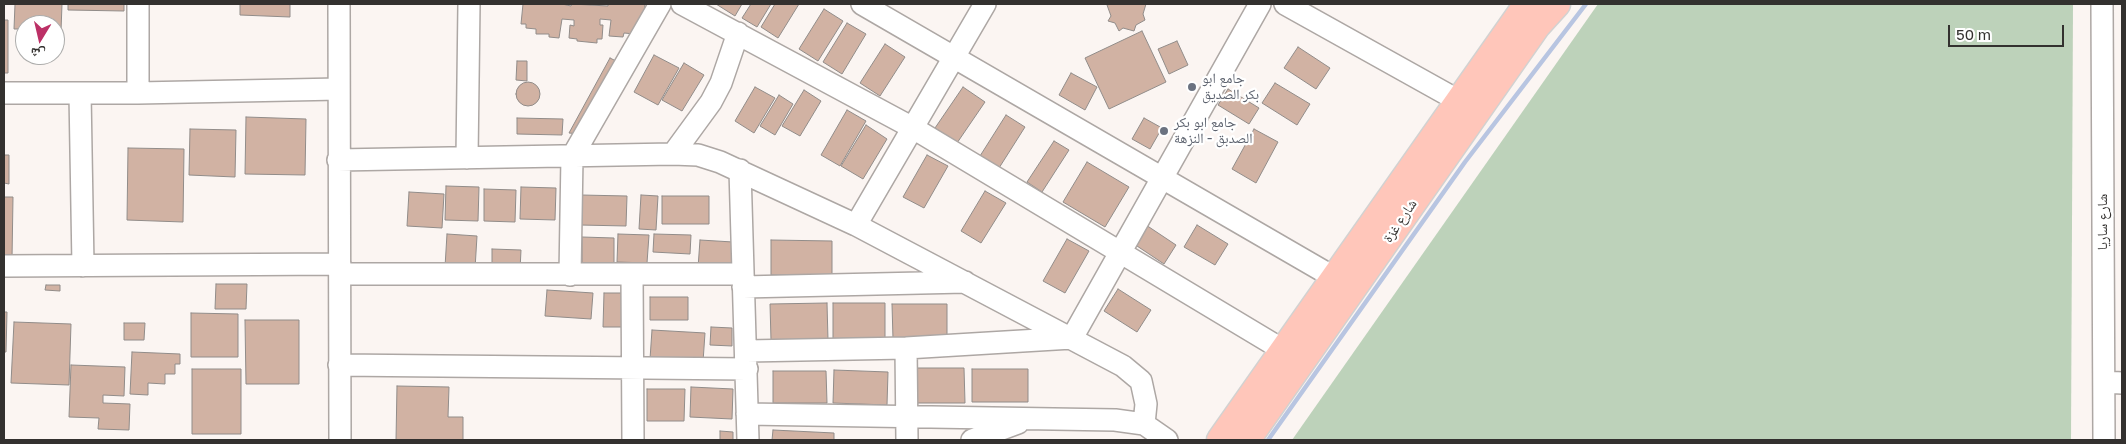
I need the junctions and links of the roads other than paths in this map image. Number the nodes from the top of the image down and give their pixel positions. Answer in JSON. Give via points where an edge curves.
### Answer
{"nodes":[{"id":1,"x":138,"y":4,"type":"edge"},
{"id":2,"x":339,"y":4,"type":"edge"},
{"id":3,"x":469,"y":4,"type":"edge"},
{"id":4,"x":660,"y":4,"type":"edge"},
{"id":5,"x":682,"y":4,"type":"edge"},
{"id":6,"x":862,"y":4,"type":"edge"},
{"id":7,"x":985,"y":4,"type":"edge"},
{"id":8,"x":1260,"y":4,"type":"edge"},
{"id":9,"x":1285,"y":4,"type":"edge"},
{"id":10,"x":1527,"y":4,"type":"edge"},
{"id":11,"x":1557,"y":4,"type":"edge"},
{"id":12,"x":2102,"y":4,"type":"edge"},
{"id":13,"x":738,"y":34,"type":"junction"},
{"id":14,"x":954,"y":56,"type":"junction"},
{"id":15,"x":339,"y":89,"type":"junction"},
{"id":16,"x":4,"y":92,"type":"edge"},
{"id":17,"x":80,"y":93,"type":"junction"},
{"id":18,"x":138,"y":93,"type":"junction"},
{"id":19,"x":1459,"y":101,"type":"junction"},
{"id":20,"x":912,"y":128,"type":"junction"},
{"id":21,"x":673,"y":154,"type":"junction"},
{"id":22,"x":572,"y":157,"type":"junction"},
{"id":23,"x":467,"y":158,"type":"junction"},
{"id":24,"x":338,"y":160,"type":"junction"},
{"id":25,"x":740,"y":170,"type":"junction"},
{"id":26,"x":1161,"y":178,"type":"junction"},
{"id":27,"x":2113,"y":207,"type":"edge"},
{"id":28,"x":856,"y":225,"type":"junction"},
{"id":29,"x":1120,"y":252,"type":"junction"},
{"id":30,"x":4,"y":266,"type":"edge"},
{"id":31,"x":83,"y":266,"type":"junction"},
{"id":32,"x":340,"y":269,"type":"junction"},
{"id":33,"x":570,"y":275,"type":"junction"},
{"id":34,"x":632,"y":275,"type":"junction"},
{"id":35,"x":1335,"y":278,"type":"junction"},
{"id":36,"x":743,"y":280,"type":"junction"},
{"id":37,"x":967,"y":282,"type":"junction"},
{"id":38,"x":1072,"y":338,"type":"junction"},
{"id":39,"x":906,"y":348,"type":"junction"},
{"id":40,"x":1284,"y":350,"type":"junction"},
{"id":41,"x":747,"y":360,"type":"junction"},
{"id":42,"x":339,"y":365,"type":"junction"},
{"id":43,"x":632,"y":367,"type":"junction"},
{"id":44,"x":2113,"y":382,"type":"edge"},
{"id":45,"x":747,"y":414,"type":"junction"},
{"id":46,"x":907,"y":416,"type":"junction"},
{"id":47,"x":1035,"y":418,"type":"junction"},
{"id":48,"x":1144,"y":424,"type":"junction"},
{"id":49,"x":340,"y":440,"type":"edge"},
{"id":50,"x":633,"y":440,"type":"edge"},
{"id":51,"x":748,"y":440,"type":"edge"},
{"id":52,"x":907,"y":440,"type":"edge"},
{"id":53,"x":972,"y":440,"type":"edge"},
{"id":54,"x":1167,"y":440,"type":"edge"},
{"id":55,"x":1220,"y":440,"type":"edge"},
{"id":56,"x":1247,"y":440,"type":"edge"},
{"id":57,"x":2104,"y":440,"type":"edge"}],
"edges":[{"from":1,"to":18,"type":"street"},
{"from":2,"to":15,"type":"street"},
{"from":3,"to":23,"type":"street"},
{"from":4,"to":22,"type":"street"},
{"from":5,"to":13,"type":"street"},
{"from":6,"to":14,"type":"street"},
{"from":7,"to":14,"type":"street"},
{"from":8,"to":26,"type":"street"},
{"from":9,"to":19,"type":"street"},
{"from":10,"to":19,"type":"main road","name":"شارع غزة"},
{"from":11,"to":56,"type":"main road","name":"شارع غزة","via":[[1537,26]]},
{"from":12,"to":27,"type":"street","name":"شارع ساريا"},
{"from":13,"to":20,"type":"street"},
{"from":13,"to":21,"type":"street","via":[[721,83]]},
{"from":14,"to":20,"type":"street"},
{"from":14,"to":26,"type":"street"},
{"from":15,"to":18,"type":"street"},
{"from":15,"to":24,"type":"street"},
{"from":16,"to":17,"type":"street"},
{"from":17,"to":18,"type":"street"},
{"from":17,"to":31,"type":"street"},
{"from":19,"to":35,"type":"main road","name":"شارع غزة"},
{"from":20,"to":28,"type":"street"},
{"from":20,"to":29,"type":"street"},
{"from":21,"to":22,"type":"street"},
{"from":21,"to":25,"type":"street","via":[[698,155]]},
{"from":22,"to":23,"type":"street"},
{"from":22,"to":33,"type":"street"},
{"from":23,"to":24,"type":"street"},
{"from":24,"to":32,"type":"street"},
{"from":25,"to":28,"type":"street"},
{"from":25,"to":36,"type":"street"},
{"from":26,"to":29,"type":"street"},
{"from":26,"to":35,"type":"street"},
{"from":27,"to":44,"type":"street","name":"شارع ساريا"},
{"from":28,"to":37,"type":"street"},
{"from":29,"to":38,"type":"street"},
{"from":29,"to":40,"type":"street"},
{"from":30,"to":31,"type":"street"},
{"from":31,"to":32,"type":"street"},
{"from":32,"to":33,"type":"street"},
{"from":32,"to":42,"type":"street"},
{"from":33,"to":34,"type":"street"},
{"from":34,"to":36,"type":"street"},
{"from":34,"to":43,"type":"street"},
{"from":35,"to":40,"type":"main road","name":"شارع غزة"},
{"from":36,"to":37,"type":"street"},
{"from":36,"to":41,"type":"street"},
{"from":37,"to":38,"type":"street"},
{"from":38,"to":39,"type":"street"},
{"from":38,"to":48,"type":"street","via":[[1124,366],[1140,381],[1146,404]]},
{"from":39,"to":41,"type":"street"},
{"from":39,"to":46,"type":"street"},
{"from":40,"to":55,"type":"main road","name":"شارع غزة"},
{"from":41,"to":43,"type":"street"},
{"from":41,"to":45,"type":"street"},
{"from":42,"to":43,"type":"street"},
{"from":42,"to":49,"type":"street"},
{"from":43,"to":50,"type":"street"},
{"from":44,"to":57,"type":"street","name":"شارع ساريا"},
{"from":45,"to":46,"type":"street"},
{"from":45,"to":51,"type":"street"},
{"from":46,"to":47,"type":"street"},
{"from":46,"to":52,"type":"street"},
{"from":47,"to":48,"type":"street"},
{"from":47,"to":53,"type":"street"},
{"from":48,"to":54,"type":"street"}]}
